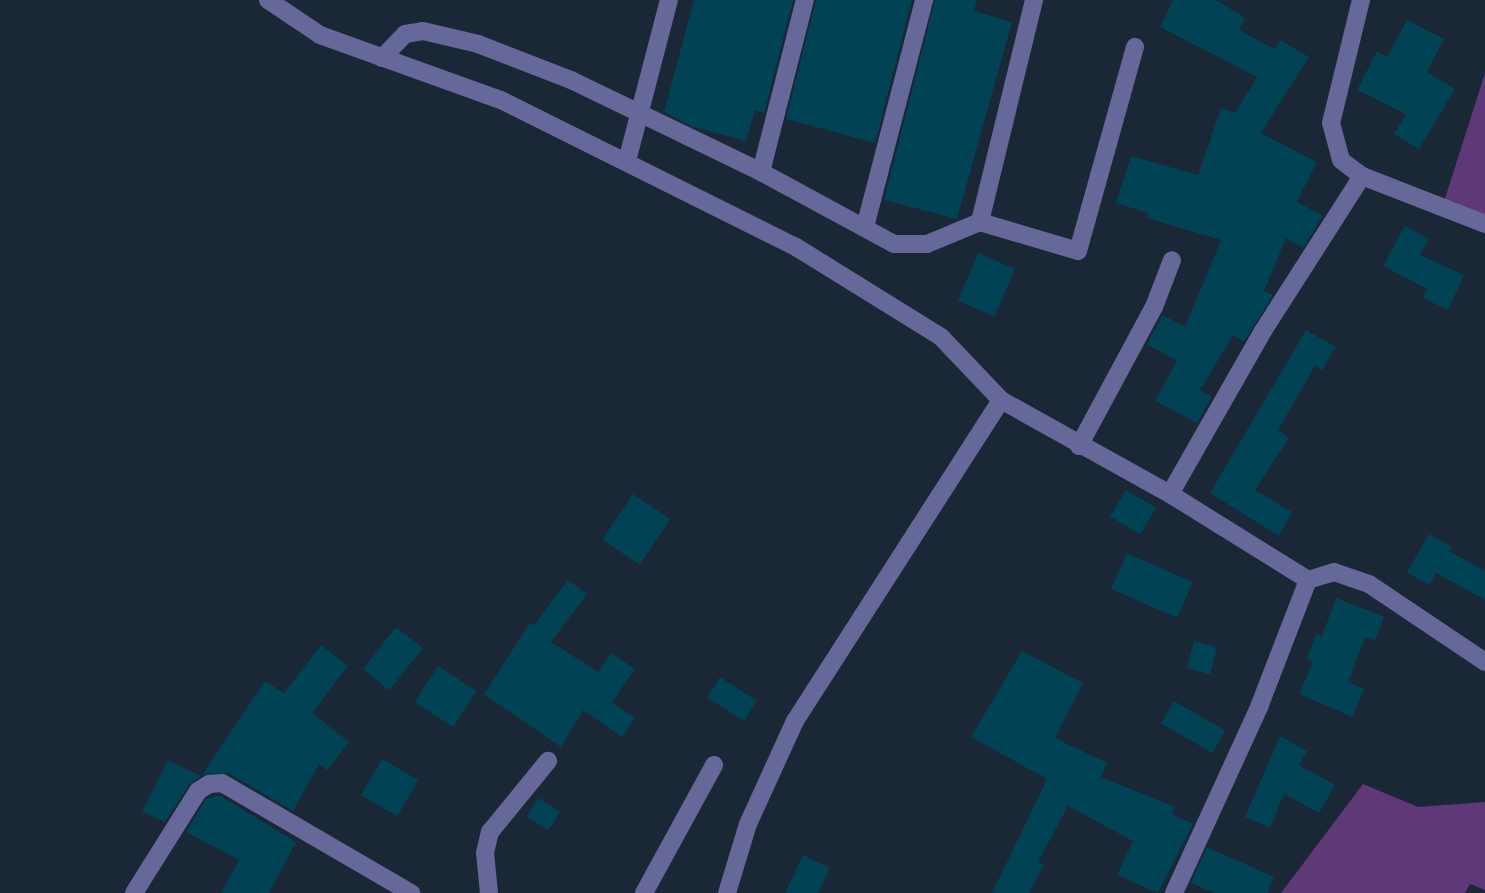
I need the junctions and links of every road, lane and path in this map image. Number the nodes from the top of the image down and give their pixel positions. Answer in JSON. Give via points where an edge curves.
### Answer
{"nodes":[{"id":1,"x":268,"y":0,"type":"edge"},
{"id":2,"x":669,"y":0,"type":"edge"},
{"id":3,"x":805,"y":0,"type":"edge"},
{"id":4,"x":924,"y":0,"type":"edge"},
{"id":5,"x":1034,"y":0,"type":"edge"},
{"id":6,"x":1361,"y":0,"type":"edge"},
{"id":7,"x":1135,"y":47,"type":"dead end"},
{"id":8,"x":382,"y":58,"type":"junction"},
{"id":9,"x":642,"y":115,"type":"junction"},
{"id":10,"x":626,"y":161,"type":"junction"},
{"id":11,"x":761,"y":172,"type":"junction"},
{"id":12,"x":1362,"y":176,"type":"junction"},
{"id":13,"x":980,"y":222,"type":"junction"},
{"id":14,"x":1485,"y":224,"type":"edge"},
{"id":15,"x":865,"y":228,"type":"junction"},
{"id":16,"x":1172,"y":260,"type":"dead end"},
{"id":17,"x":1001,"y":400,"type":"junction"},
{"id":18,"x":1079,"y":446,"type":"junction"},
{"id":19,"x":1170,"y":494,"type":"junction"},
{"id":20,"x":1308,"y":580,"type":"junction"},
{"id":21,"x":1485,"y":662,"type":"edge"},
{"id":22,"x":548,"y":761,"type":"dead end"},
{"id":23,"x":714,"y":765,"type":"dead end"},
{"id":24,"x":134,"y":893,"type":"edge"},
{"id":25,"x":411,"y":893,"type":"edge"},
{"id":26,"x":489,"y":893,"type":"edge"},
{"id":27,"x":644,"y":893,"type":"edge"},
{"id":28,"x":727,"y":893,"type":"edge"},
{"id":29,"x":1174,"y":893,"type":"edge"}],
"edges":[{"from":1,"to":8,"type":"street","via":[[320,35]]},
{"from":2,"to":9,"type":"street"},
{"from":3,"to":11,"type":"street"},
{"from":4,"to":15,"type":"street"},
{"from":5,"to":13,"type":"street"},
{"from":6,"to":12,"type":"street","via":[[1331,123],[1341,160]]},
{"from":7,"to":13,"type":"street","via":[[1078,251]]},
{"from":8,"to":9,"type":"street","via":[[405,34],[445,33],[571,80]]},
{"from":8,"to":10,"type":"street","via":[[501,100]]},
{"from":9,"to":10,"type":"street"},
{"from":9,"to":11,"type":"street"},
{"from":10,"to":17,"type":"street","via":[[874,292],[941,337]]},
{"from":11,"to":15,"type":"street"},
{"from":12,"to":14,"type":"street"},
{"from":12,"to":19,"type":"street","via":[[1263,331]]},
{"from":13,"to":15,"type":"street","via":[[912,246],[894,244]]},
{"from":16,"to":18,"type":"street","via":[[1154,307]]},
{"from":17,"to":18,"type":"street"},
{"from":17,"to":28,"type":"street","via":[[795,721],[748,824]]},
{"from":18,"to":19,"type":"street"},
{"from":19,"to":20,"type":"street"},
{"from":20,"to":21,"type":"street","via":[[1334,572],[1369,584]]},
{"from":20,"to":29,"type":"street","via":[[1259,707]]},
{"from":22,"to":26,"type":"street","via":[[489,832],[485,853]]},
{"from":23,"to":27,"type":"street"},
{"from":24,"to":25,"type":"street","via":[[198,791],[222,783]]}]}
